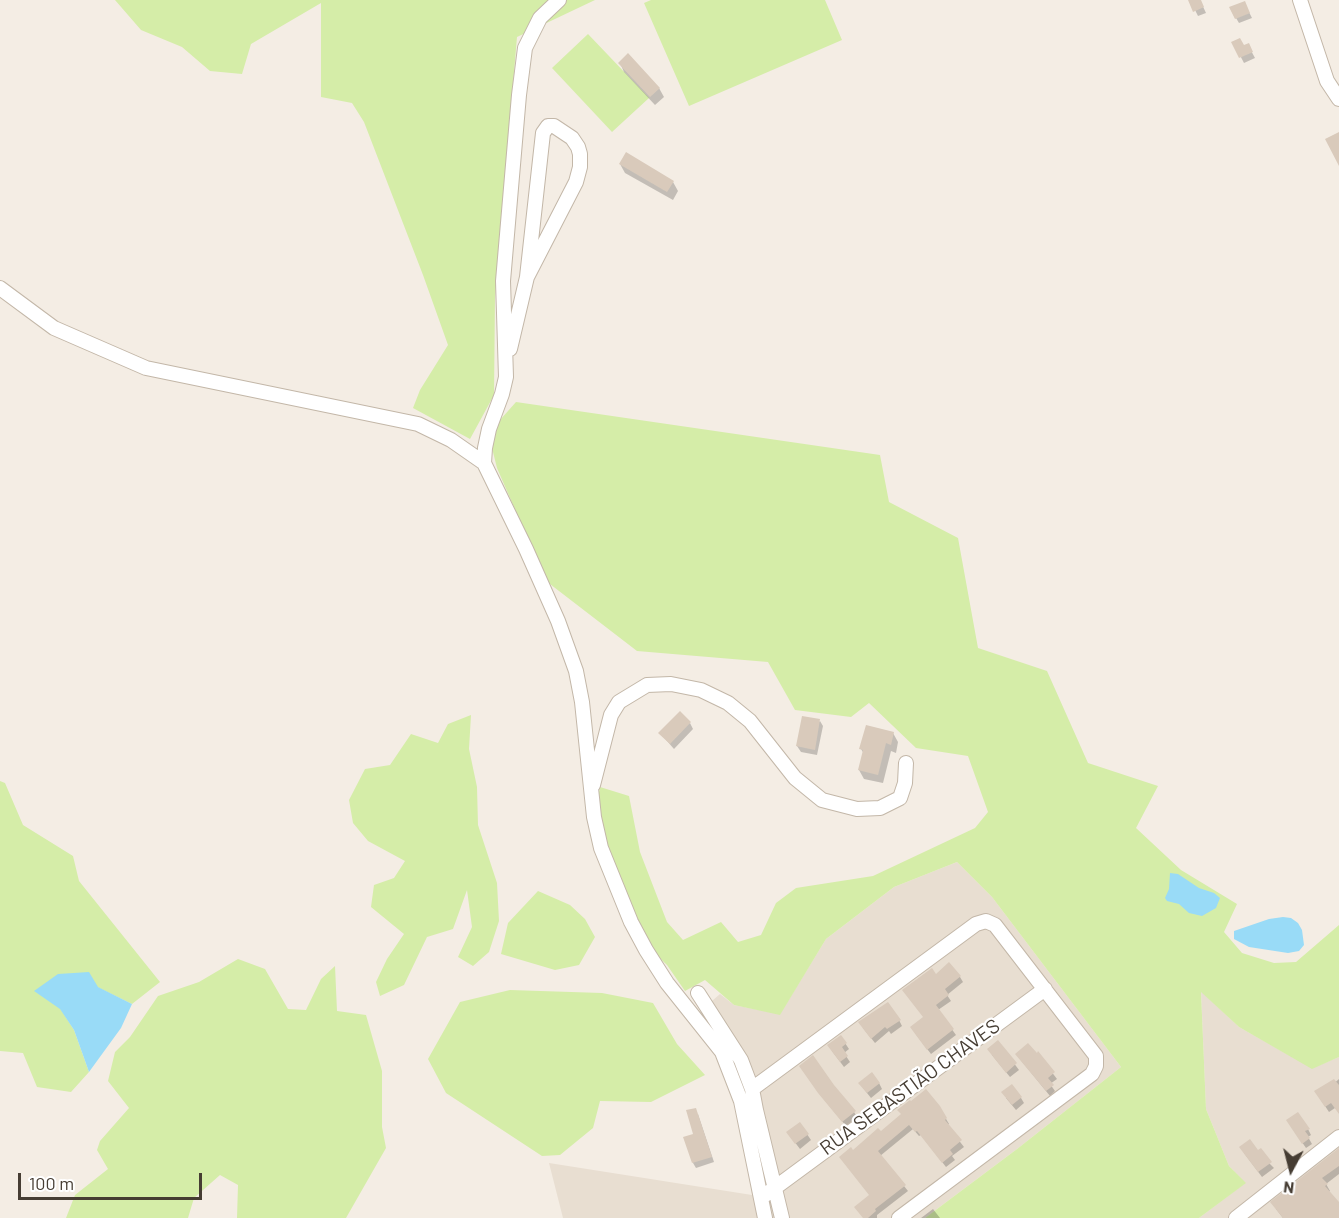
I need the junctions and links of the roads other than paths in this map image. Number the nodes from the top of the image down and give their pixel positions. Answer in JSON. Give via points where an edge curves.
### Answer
{"nodes":[{"id":1,"x":559,"y":0,"type":"edge"},
{"id":2,"x":1300,"y":0,"type":"edge"},
{"id":3,"x":1339,"y":99,"type":"edge"},
{"id":4,"x":527,"y":277,"type":"junction"},
{"id":5,"x":0,"y":288,"type":"edge"},
{"id":6,"x":507,"y":363,"type":"junction"},
{"id":7,"x":484,"y":463,"type":"junction"},
{"id":8,"x":906,"y":763,"type":"dead end"},
{"id":9,"x":591,"y":793,"type":"junction"},
{"id":10,"x":1045,"y":989,"type":"junction"},
{"id":11,"x":699,"y":993,"type":"dead end"},
{"id":12,"x":752,"y":1089,"type":"junction"},
{"id":13,"x":741,"y":1101,"type":"junction"},
{"id":14,"x":756,"y":1110,"type":"junction"},
{"id":15,"x":1339,"y":1137,"type":"edge"},
{"id":16,"x":776,"y":1186,"type":"junction"},
{"id":17,"x":761,"y":1198,"type":"junction"},
{"id":18,"x":765,"y":1218,"type":"edge"},
{"id":19,"x":782,"y":1218,"type":"edge"},
{"id":20,"x":899,"y":1218,"type":"edge"},
{"id":21,"x":1236,"y":1218,"type":"edge"}],
"edges":[{"from":1,"to":6,"type":"street","via":[[540,18],[525,48],[503,281]]},
{"from":2,"to":3,"type":"street","via":[[1327,81]]},
{"from":4,"to":4,"type":"street","via":[[580,167],[578,147],[554,126],[548,126],[543,133]]},
{"from":4,"to":6,"type":"street"},
{"from":5,"to":7,"type":"street","via":[[54,328],[146,368],[418,424],[451,440]]},
{"from":6,"to":7,"type":"street","via":[[502,394],[484,448]]},
{"from":7,"to":9,"type":"street","via":[[531,559],[576,671]]},
{"from":8,"to":9,"type":"street","via":[[900,798],[880,808],[857,809],[822,800],[795,778],[750,721],[728,703],[701,690],[671,684],[647,685],[619,702],[611,715]]},
{"from":9,"to":13,"type":"street","via":[[601,848],[631,922],[667,983],[722,1052]]},
{"from":10,"to":12,"type":"street","via":[[995,925],[986,921],[976,924]]},
{"from":10,"to":16,"type":"street","name":"RUA SEBASTIÃO CHAVES"},
{"from":10,"to":20,"type":"street","via":[[1096,1056],[1092,1074]]},
{"from":11,"to":12,"type":"street","via":[[741,1060]]},
{"from":12,"to":14,"type":"street"},
{"from":13,"to":14,"type":"street"},
{"from":13,"to":17,"type":"street"},
{"from":14,"to":16,"type":"street"},
{"from":15,"to":21,"type":"street"},
{"from":16,"to":17,"type":"street","name":"RUA SEBASTIÃO CHAVES"},
{"from":16,"to":19,"type":"street"},
{"from":17,"to":18,"type":"street"}]}
